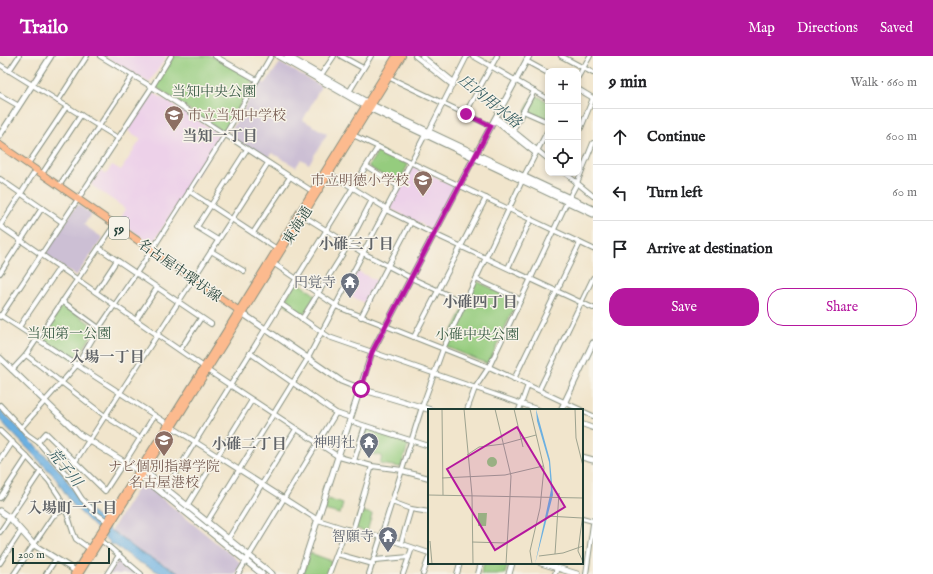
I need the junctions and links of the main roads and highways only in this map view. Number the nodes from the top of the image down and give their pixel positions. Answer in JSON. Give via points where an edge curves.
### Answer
{"nodes":[{"id":1,"x":396,"y":56,"type":"edge"},
{"id":2,"x":402,"y":56,"type":"edge"},
{"id":3,"x":368,"y":105,"type":"junction"},
{"id":4,"x":0,"y":145,"type":"edge"},
{"id":5,"x":301,"y":214,"type":"junction"},
{"id":6,"x":241,"y":312,"type":"junction"},
{"id":7,"x":101,"y":536,"type":"junction"},
{"id":8,"x":78,"y":573,"type":"edge"}],
"edges":[{"from":1,"to":3,"type":"main road","name":"東海通"},
{"from":2,"to":3,"type":"main road","name":"東海通"},
{"from":3,"to":5,"type":"main road","name":"東海通","via":[[312,191]]},
{"from":3,"to":5,"type":"main road","name":"東海通","via":[[353,135]]},
{"from":4,"to":6,"type":"main road","name":"名古屋中環状線","number":"59"},
{"from":5,"to":6,"type":"main road","name":"東海通"},
{"from":5,"to":6,"type":"main road","name":"東海通","via":[[277,249]]},
{"from":6,"to":7,"type":"main road"},
{"from":7,"to":8,"type":"main road"},
{"from":7,"to":8,"type":"main road","via":[[90,549]]}]}
